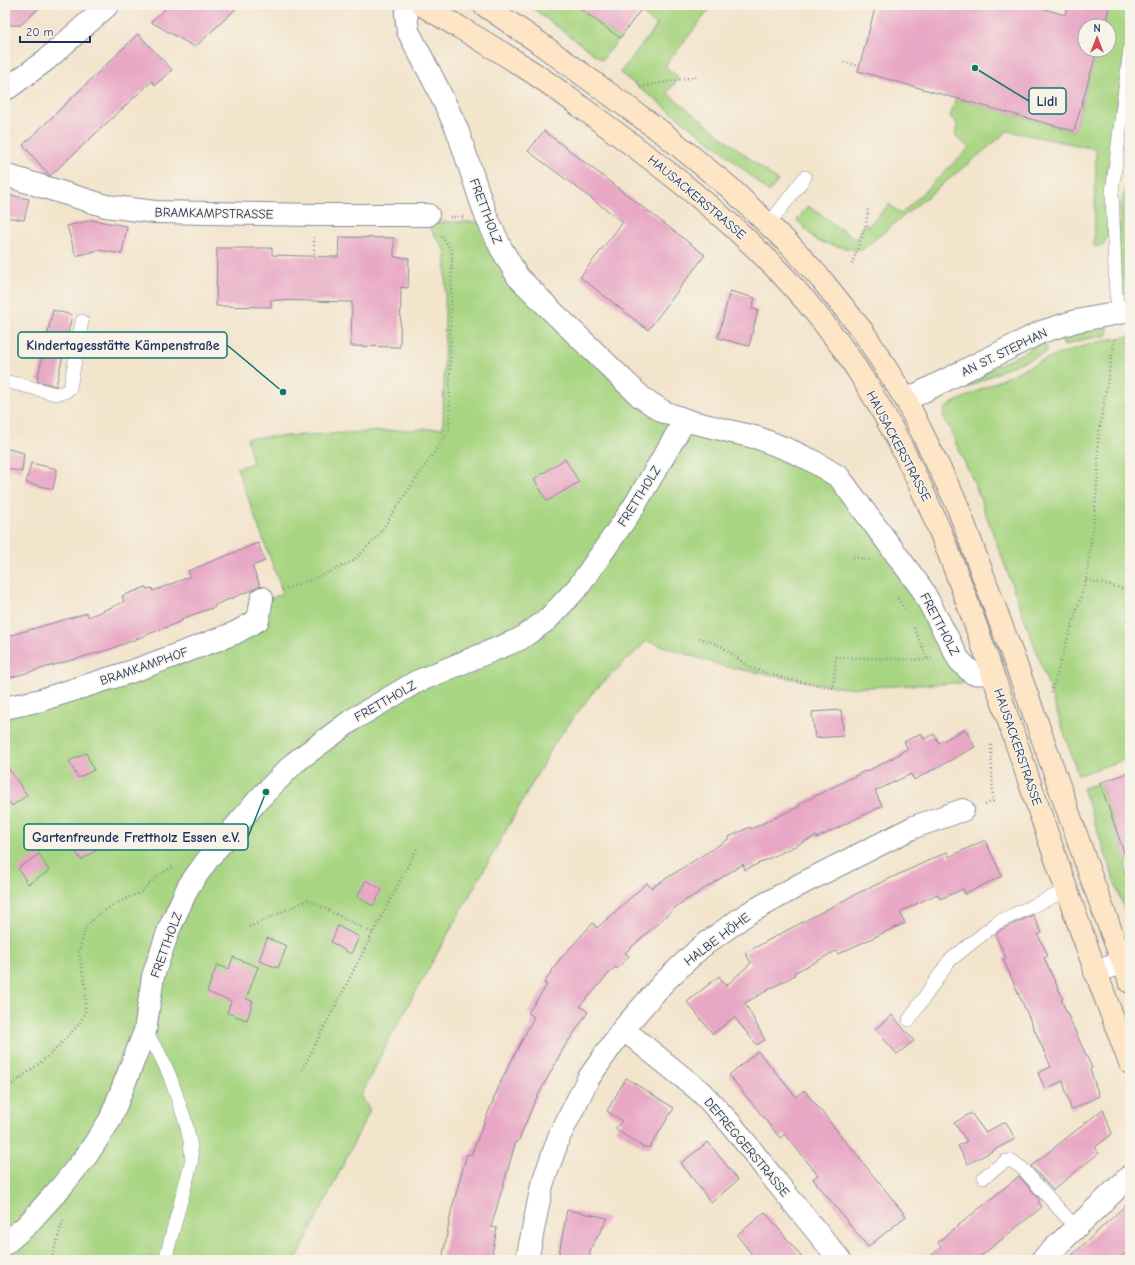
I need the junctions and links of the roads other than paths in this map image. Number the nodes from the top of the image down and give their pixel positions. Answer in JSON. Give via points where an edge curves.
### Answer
{"nodes":[{"id":1,"x":108,"y":5,"type":"edge"},
{"id":2,"x":410,"y":5,"type":"edge"},
{"id":3,"x":422,"y":5,"type":"edge"},
{"id":4,"x":484,"y":5,"type":"edge"},
{"id":5,"x":1130,"y":49,"type":"edge"},
{"id":6,"x":5,"y":88,"type":"edge"},
{"id":7,"x":5,"y":175,"type":"edge"},
{"id":8,"x":805,"y":177,"type":"dead end"},
{"id":9,"x":437,"y":216,"type":"road end"},
{"id":10,"x":768,"y":224,"type":"junction"},
{"id":11,"x":1120,"y":312,"type":"edge"},
{"id":12,"x":82,"y":321,"type":"dead end"},
{"id":13,"x":5,"y":380,"type":"edge"},
{"id":14,"x":906,"y":400,"type":"junction"},
{"id":15,"x":685,"y":420,"type":"junction"},
{"id":16,"x":262,"y":598,"type":"road end"},
{"id":17,"x":992,"y":674,"type":"junction"},
{"id":18,"x":5,"y":708,"type":"edge"},
{"id":19,"x":963,"y":810,"type":"road end"},
{"id":20,"x":1067,"y":890,"type":"junction"},
{"id":21,"x":1128,"y":968,"type":"edge"},
{"id":22,"x":1095,"y":972,"type":"junction"},
{"id":23,"x":909,"y":1020,"type":"dead end"},
{"id":24,"x":623,"y":1029,"type":"junction"},
{"id":25,"x":145,"y":1031,"type":"junction"},
{"id":26,"x":1130,"y":1063,"type":"edge"},
{"id":27,"x":1130,"y":1176,"type":"edge"},
{"id":28,"x":984,"y":1177,"type":"dead end"},
{"id":29,"x":1076,"y":1228,"type":"junction"},
{"id":30,"x":5,"y":1244,"type":"edge"},
{"id":31,"x":165,"y":1260,"type":"edge"},
{"id":32,"x":527,"y":1260,"type":"edge"},
{"id":33,"x":840,"y":1260,"type":"edge"},
{"id":34,"x":1042,"y":1260,"type":"edge"}],
"edges":[{"from":1,"to":6,"type":"street","via":[[46,60]]},
{"from":2,"to":15,"type":"street","name":"FRETTHOLZ","via":[[406,14],[408,31],[457,130],[486,216],[518,277],[641,397],[664,412]]},
{"from":3,"to":17,"type":"main road","name":"HAUSACKERSTRASSE","via":[[526,68],[652,159],[730,223],[800,294],[846,353],[884,412],[916,475],[945,541]]},
{"from":4,"to":10,"type":"main road","name":"HAUSACKERSTRASSE","via":[[664,133],[729,187]]},
{"from":5,"to":11,"type":"lane","via":[[1112,194],[1116,294]]},
{"from":7,"to":9,"type":"street","name":"BRAMKAMPSTRASSE","via":[[106,206],[155,212]]},
{"from":8,"to":10,"type":"lane"},
{"from":10,"to":14,"type":"main road","name":"HAUSACKERSTRASSE","via":[[792,246],[864,333]]},
{"from":11,"to":14,"type":"street","name":"AN ST. STEPHAN","via":[[1076,321],[1041,332]]},
{"from":12,"to":13,"type":"lane","via":[[70,388],[65,392],[56,394]]},
{"from":14,"to":21,"type":"main road","name":"HAUSACKERSTRASSE","via":[[956,502],[1091,877]]},
{"from":15,"to":17,"type":"street","name":"FRETTHOLZ","via":[[758,438],[811,460],[838,477],[922,589],[959,660],[972,673]]},
{"from":15,"to":25,"type":"street","name":"FRETTHOLZ","via":[[628,515],[579,586],[547,620],[520,639],[416,682],[352,720],[294,763],[257,801],[188,887],[169,929],[153,976]]},
{"from":16,"to":18,"type":"street","name":"BRAMKAMPHOF","via":[[258,620],[235,634],[133,671],[41,700]]},
{"from":17,"to":20,"type":"main road","name":"HAUSACKERSTRASSE"},
{"from":19,"to":24,"type":"street","name":"HALBE HÖHE","via":[[914,827],[747,914],[701,947],[664,982]]},
{"from":20,"to":22,"type":"main road","name":"HAUSACKERSTRASSE"},
{"from":20,"to":23,"type":"lane","via":[[998,922],[949,961]]},
{"from":21,"to":22,"type":"street"},
{"from":22,"to":26,"type":"main road","name":"HAUSACKERSTRASSE"},
{"from":24,"to":32,"type":"street","name":"HALBE HÖHE","via":[[588,1079],[559,1138],[542,1185]]},
{"from":24,"to":33,"type":"street","name":"DEFREGGERSTRASSE","via":[[701,1092],[731,1124]]},
{"from":25,"to":30,"type":"street","name":"FRETTHOLZ","via":[[110,1120],[87,1155],[27,1225]]},
{"from":25,"to":31,"type":"lane","via":[[169,1074],[185,1120],[192,1160]]},
{"from":27,"to":29,"type":"street"},
{"from":28,"to":29,"type":"lane","via":[[1006,1161],[1012,1161]]},
{"from":29,"to":34,"type":"street"}]}
